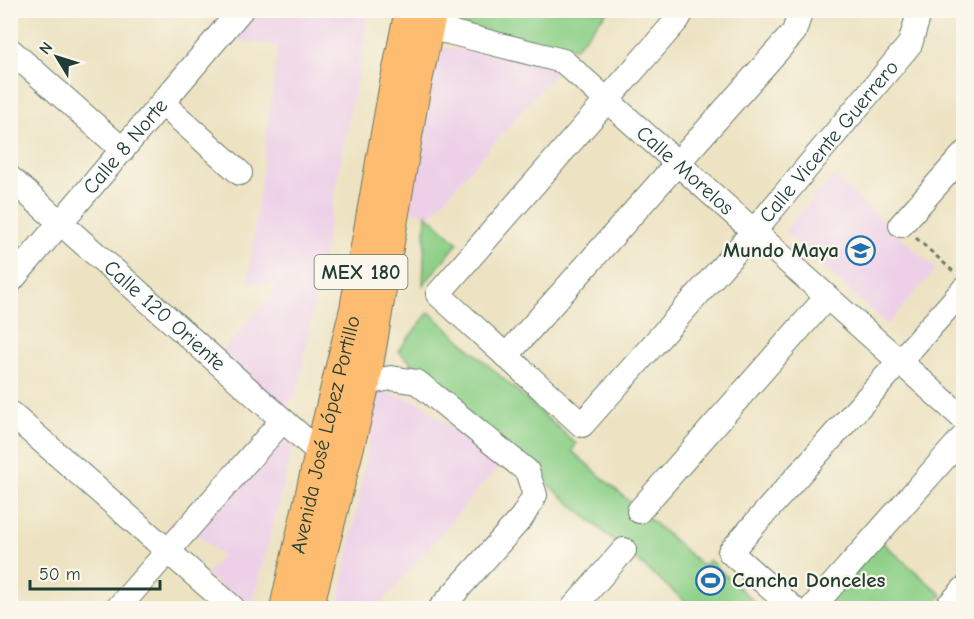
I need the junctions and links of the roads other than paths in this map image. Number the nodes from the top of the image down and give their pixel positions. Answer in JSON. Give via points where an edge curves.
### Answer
{"nodes":[{"id":1,"x":241,"y":10,"type":"edge"},
{"id":2,"x":683,"y":10,"type":"edge"},
{"id":3,"x":801,"y":10,"type":"edge"},
{"id":4,"x":920,"y":10,"type":"edge"},
{"id":5,"x":420,"y":19,"type":"edge"},
{"id":6,"x":10,"y":50,"type":"edge"},
{"id":7,"x":606,"y":100,"type":"junction"},
{"id":8,"x":162,"y":104,"type":"junction"},
{"id":9,"x":123,"y":150,"type":"junction"},
{"id":10,"x":963,"y":154,"type":"edge"},
{"id":11,"x":676,"y":162,"type":"junction"},
{"id":12,"x":240,"y":173,"type":"dead end"},
{"id":13,"x":10,"y":178,"type":"edge"},
{"id":14,"x":61,"y":223,"type":"junction"},
{"id":15,"x":901,"y":225,"type":"road end"},
{"id":16,"x":753,"y":231,"type":"junction"},
{"id":17,"x":959,"y":281,"type":"edge"},
{"id":18,"x":10,"y":282,"type":"edge"},
{"id":19,"x":827,"y":297,"type":"junction"},
{"id":20,"x":506,"y":356,"type":"junction"},
{"id":21,"x":899,"y":361,"type":"junction"},
{"id":22,"x":365,"y":384,"type":"junction"},
{"id":23,"x":10,"y":413,"type":"edge"},
{"id":24,"x":963,"y":419,"type":"edge"},
{"id":25,"x":283,"y":420,"type":"junction"},
{"id":26,"x":963,"y":436,"type":"edge"},
{"id":27,"x":334,"y":453,"type":"junction"},
{"id":28,"x":639,"y":511,"type":"dead end"},
{"id":29,"x":624,"y":550,"type":"dead end"},
{"id":30,"x":168,"y":552,"type":"junction"},
{"id":31,"x":963,"y":589,"type":"edge"},
{"id":32,"x":298,"y":603,"type":"edge"},
{"id":33,"x":118,"y":609,"type":"edge"},
{"id":34,"x":233,"y":609,"type":"edge"},
{"id":35,"x":441,"y":609,"type":"edge"},
{"id":36,"x":573,"y":609,"type":"edge"},
{"id":37,"x":793,"y":609,"type":"edge"},
{"id":38,"x":812,"y":609,"type":"edge"},
{"id":39,"x":946,"y":609,"type":"edge"}],
"edges":[{"from":1,"to":8,"type":"street","name":"Calle 8 Norte"},
{"from":2,"to":7,"type":"street"},
{"from":3,"to":11,"type":"street","via":[[794,32]]},
{"from":4,"to":16,"type":"street","name":"Calle Vicente Guerrero","via":[[910,44]]},
{"from":5,"to":7,"type":"street","name":"Calle Morelos","via":[[563,61]]},
{"from":5,"to":22,"type":"main road","name":"Avenida José López Portillo","number":"MEX 180","via":[[414,95]]},
{"from":5,"to":27,"type":"main road","name":"Avenida José López Portillo","number":"MEX 180","via":[[394,89]]},
{"from":6,"to":9,"type":"street"},
{"from":7,"to":11,"type":"street","name":"Calle Morelos"},
{"from":7,"to":20,"type":"street","via":[[438,294]]},
{"from":8,"to":9,"type":"street","name":"Calle 8 Norte"},
{"from":8,"to":12,"type":"street"},
{"from":9,"to":14,"type":"street","name":"Calle 8 Norte"},
{"from":10,"to":15,"type":"street"},
{"from":11,"to":16,"type":"street","name":"Calle Morelos"},
{"from":11,"to":20,"type":"street"},
{"from":13,"to":14,"type":"street","name":"Calle 120 Oriente"},
{"from":14,"to":18,"type":"street","name":"Calle 8 Norte"},
{"from":14,"to":25,"type":"street","name":"Calle 120 Oriente"},
{"from":16,"to":19,"type":"street","name":"Calle Morelos"},
{"from":16,"to":20,"type":"street","name":"Calle Vicente Guerrero","via":[[582,425]]},
{"from":17,"to":21,"type":"street"},
{"from":19,"to":21,"type":"street","name":"Calle Morelos"},
{"from":19,"to":28,"type":"street"},
{"from":21,"to":24,"type":"street","name":"Calle Morelos"},
{"from":21,"to":37,"type":"street","via":[[730,552]]},
{"from":22,"to":27,"type":"main road","name":"Avenida José López Portillo","number":"MEX 180"},
{"from":22,"to":35,"type":"street","via":[[391,378],[417,382],[527,471],[535,495],[522,517]]},
{"from":23,"to":30,"type":"street"},
{"from":25,"to":27,"type":"street","name":"Calle 120 Oriente"},
{"from":25,"to":30,"type":"street"},
{"from":26,"to":38,"type":"street"},
{"from":27,"to":32,"type":"main road","name":"Avenida José López Portillo","number":"MEX 180"},
{"from":27,"to":32,"type":"main road"},
{"from":29,"to":36,"type":"street"},
{"from":30,"to":33,"type":"street"},
{"from":30,"to":34,"type":"street"},
{"from":31,"to":39,"type":"street"}]}
